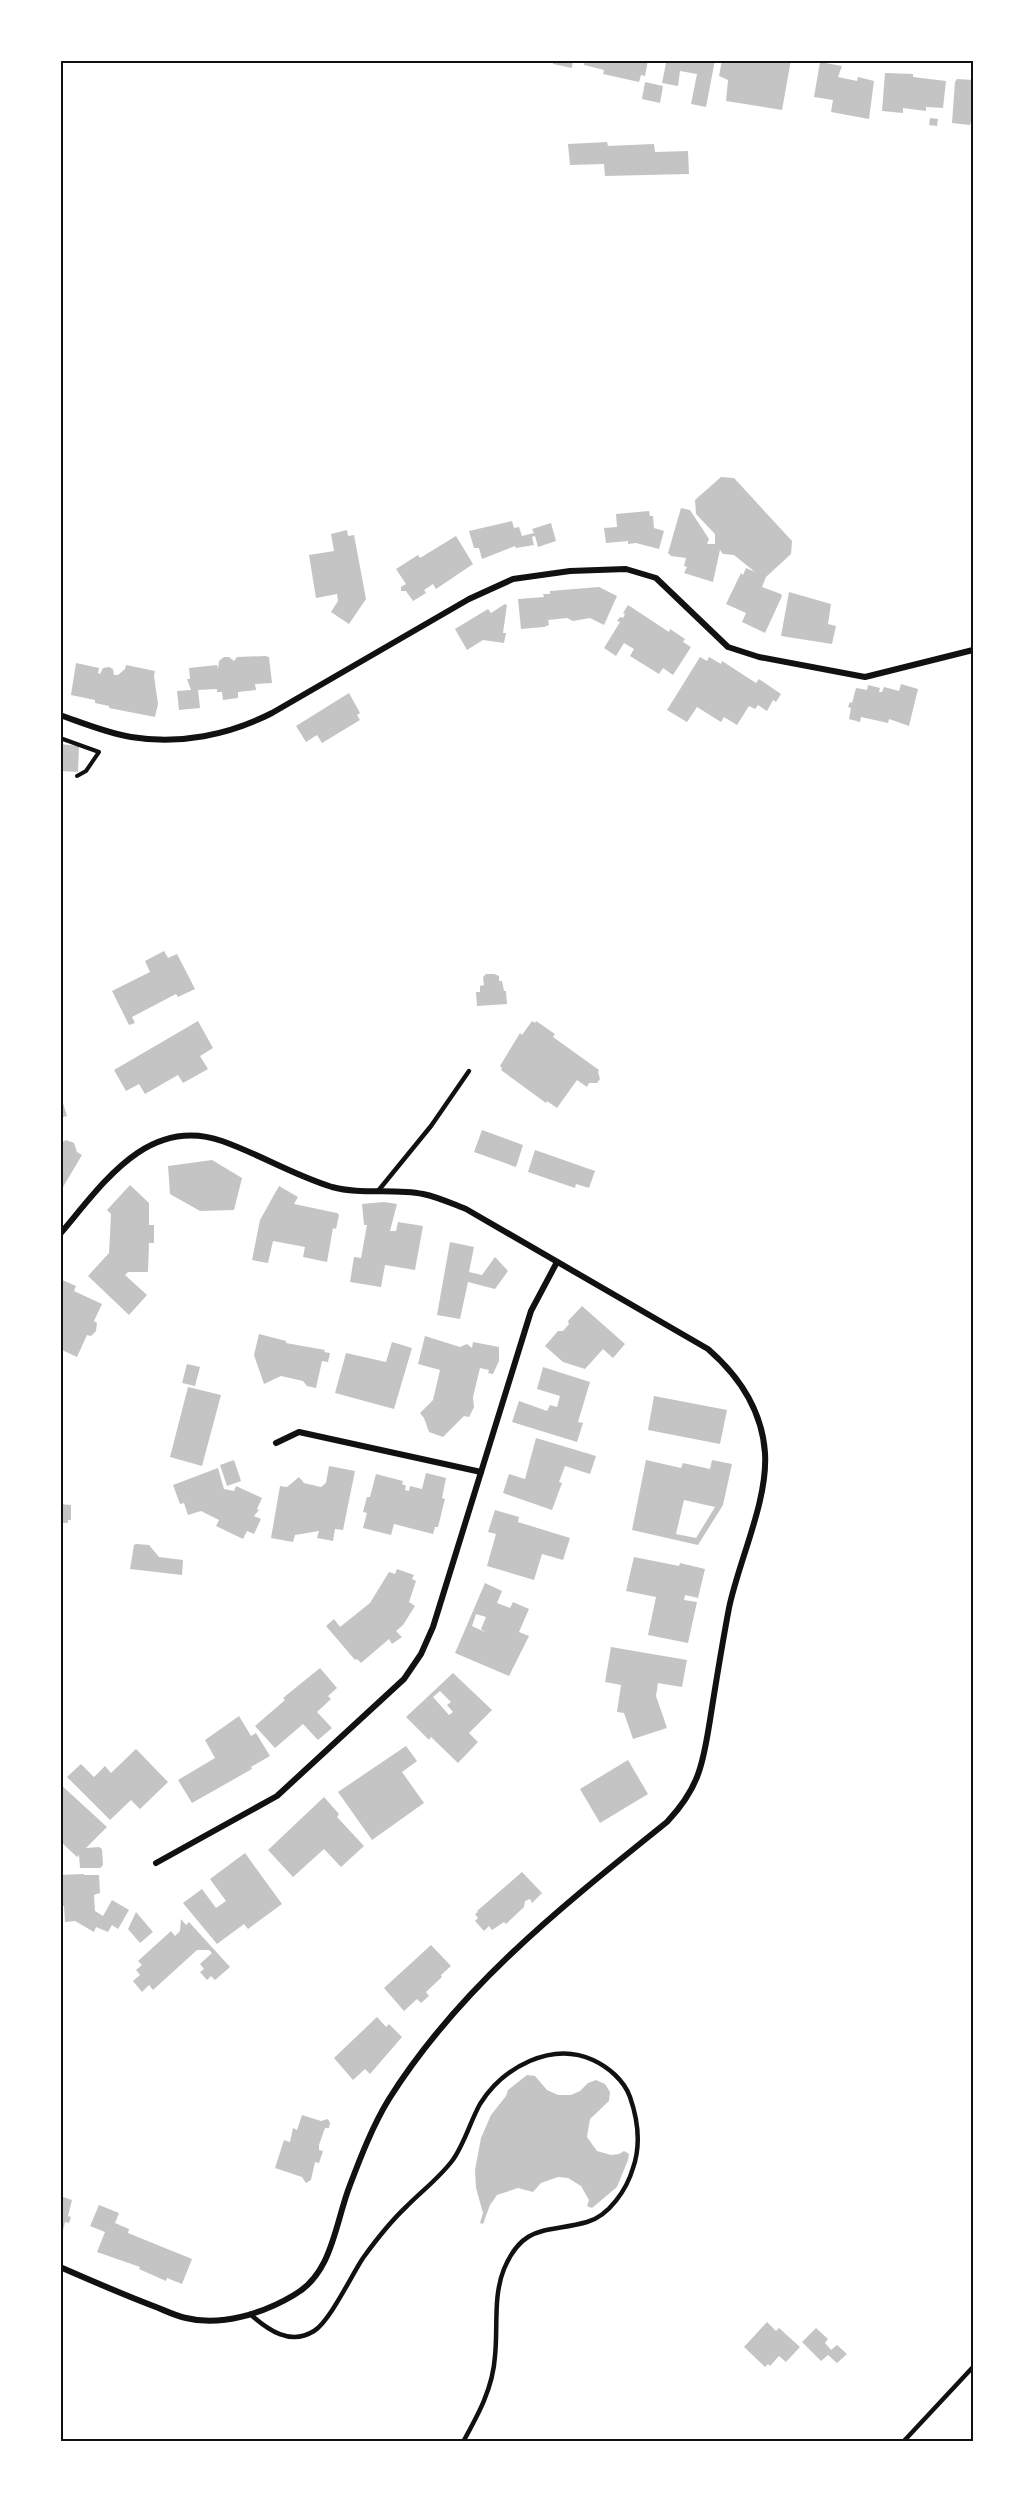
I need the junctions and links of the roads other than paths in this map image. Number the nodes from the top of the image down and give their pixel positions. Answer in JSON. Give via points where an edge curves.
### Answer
{"nodes":[{"id":1,"x":973,"y":650,"type":"edge"},
{"id":2,"x":60,"y":715,"type":"edge"},
{"id":3,"x":469,"y":1071,"type":"dead end"},
{"id":4,"x":378,"y":1191,"type":"junction"},
{"id":5,"x":60,"y":1234,"type":"edge"},
{"id":6,"x":557,"y":1262,"type":"junction"},
{"id":7,"x":276,"y":1443,"type":"dead end"},
{"id":8,"x":481,"y":1472,"type":"junction"},
{"id":9,"x":156,"y":1863,"type":"dead end"},
{"id":10,"x":60,"y":2267,"type":"edge"},
{"id":11,"x":250,"y":2314,"type":"junction"},
{"id":12,"x":973,"y":2367,"type":"edge"},
{"id":13,"x":463,"y":2442,"type":"edge"},
{"id":14,"x":903,"y":2442,"type":"edge"}],
"edges":[{"from":1,"to":2,"type":"street","via":[[865,676],[759,657],[728,647],[656,578],[626,569],[570,571],[513,579],[469,599],[272,714],[242,727],[182,739],[131,737]]},
{"from":3,"to":4,"type":"lane"},
{"from":4,"to":5,"type":"street","via":[[335,1188],[291,1173],[222,1141],[194,1135],[165,1138],[133,1155],[112,1173]]},
{"from":4,"to":6,"type":"street","via":[[424,1194],[466,1209]]},
{"from":6,"to":8,"type":"street","via":[[531,1311]]},
{"from":6,"to":11,"type":"street","via":[[708,1349],[729,1367],[747,1391],[760,1424],[765,1454],[762,1490],[729,1606],[698,1776],[687,1801],[667,1822],[508,1954],[427,2043],[388,2100],[369,2138],[318,2277],[295,2295]]},
{"from":7,"to":8,"type":"street","via":[[299,1432]]},
{"from":8,"to":9,"type":"street","via":[[433,1627],[404,1679],[277,1796]]},
{"from":10,"to":11,"type":"street","via":[[186,2319],[214,2321]]},
{"from":11,"to":13,"type":"lane","via":[[280,2336],[299,2337],[316,2331],[363,2259],[453,2159],[483,2101],[514,2069],[541,2055],[560,2053],[583,2056],[604,2066],[626,2087],[636,2114],[638,2147],[633,2169],[621,2195],[590,2222],[535,2232],[513,2252],[503,2270],[498,2292],[495,2359],[489,2389]]},
{"from":12,"to":14,"type":"lane"}]}
